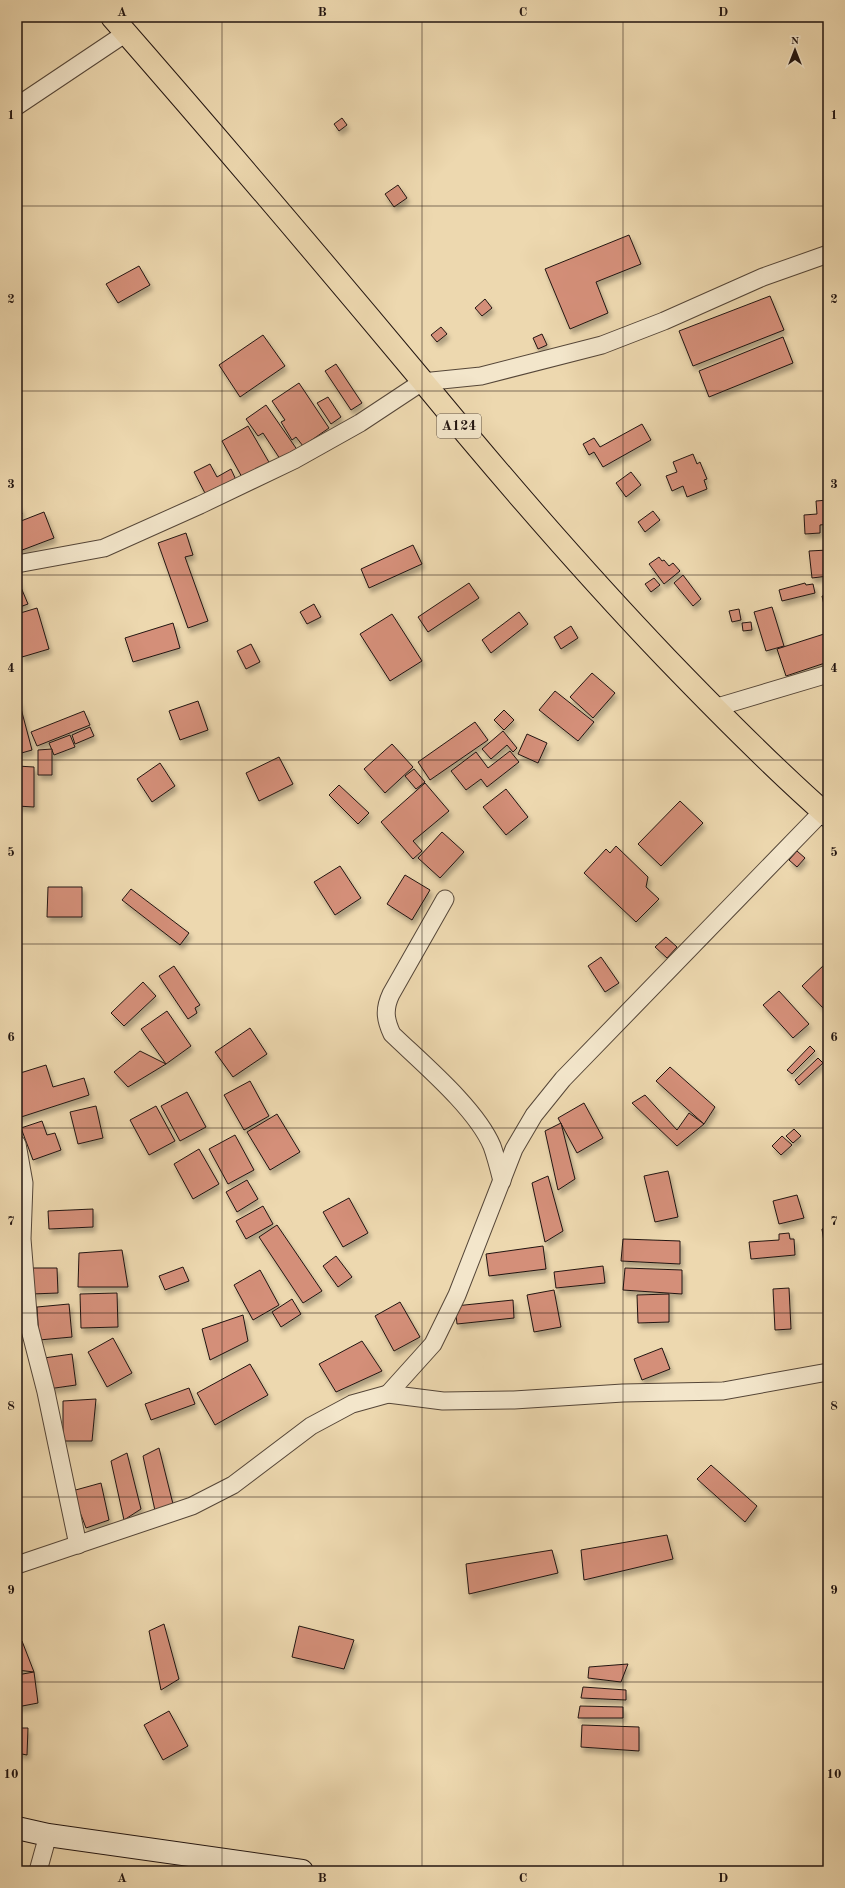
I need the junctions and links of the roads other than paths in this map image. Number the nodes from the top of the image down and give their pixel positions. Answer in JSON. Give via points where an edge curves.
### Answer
{"nodes":[{"id":1,"x":112,"y":17,"type":"edge"},
{"id":2,"x":126,"y":33,"type":"junction"},
{"id":3,"x":17,"y":106,"type":"edge"},
{"id":4,"x":828,"y":254,"type":"edge"},
{"id":5,"x":422,"y":382,"type":"junction"},
{"id":6,"x":17,"y":564,"type":"edge"},
{"id":7,"x":828,"y":674,"type":"edge"},
{"id":8,"x":714,"y":708,"type":"junction"},
{"id":9,"x":825,"y":813,"type":"edge"},
{"id":10,"x":445,"y":899,"type":"dead end"},
{"id":11,"x":17,"y":1144,"type":"edge"},
{"id":12,"x":502,"y":1181,"type":"junction"},
{"id":13,"x":828,"y":1372,"type":"edge"},
{"id":14,"x":388,"y":1394,"type":"junction"},
{"id":15,"x":78,"y":1545,"type":"junction"},
{"id":16,"x":17,"y":1565,"type":"edge"},
{"id":17,"x":17,"y":1828,"type":"edge"},
{"id":18,"x":48,"y":1835,"type":"junction"},
{"id":19,"x":38,"y":1871,"type":"edge"},
{"id":20,"x":302,"y":1871,"type":"edge"}],
"edges":[{"from":1,"to":2,"type":"highway","number":"A124"},
{"from":2,"to":3,"type":"street"},
{"from":2,"to":5,"type":"highway","number":"A124"},
{"from":4,"to":5,"type":"street","via":[[763,277],[664,321],[602,345],[481,376]]},
{"from":5,"to":6,"type":"street","via":[[360,423],[294,460],[187,512],[104,548]]},
{"from":5,"to":8,"type":"highway","number":"A124","via":[[608,597]]},
{"from":7,"to":8,"type":"street"},
{"from":8,"to":9,"type":"highway","number":"A124"},
{"from":9,"to":12,"type":"street","via":[[564,1079],[534,1114],[514,1149]]},
{"from":10,"to":12,"type":"street","via":[[390,994],[385,1014],[387,1024],[392,1034],[463,1104],[479,1124],[492,1145]]},
{"from":11,"to":15,"type":"street","via":[[24,1182],[22,1239],[29,1326],[46,1392]]},
{"from":12,"to":14,"type":"street","via":[[456,1295],[433,1344]]},
{"from":13,"to":14,"type":"street","via":[[723,1391],[443,1401]]},
{"from":14,"to":15,"type":"street","via":[[352,1404],[311,1426],[233,1485],[192,1506]]},
{"from":15,"to":16,"type":"street"},
{"from":17,"to":18,"type":"main road"},
{"from":18,"to":19,"type":"street"},
{"from":18,"to":20,"type":"main road"}]}
